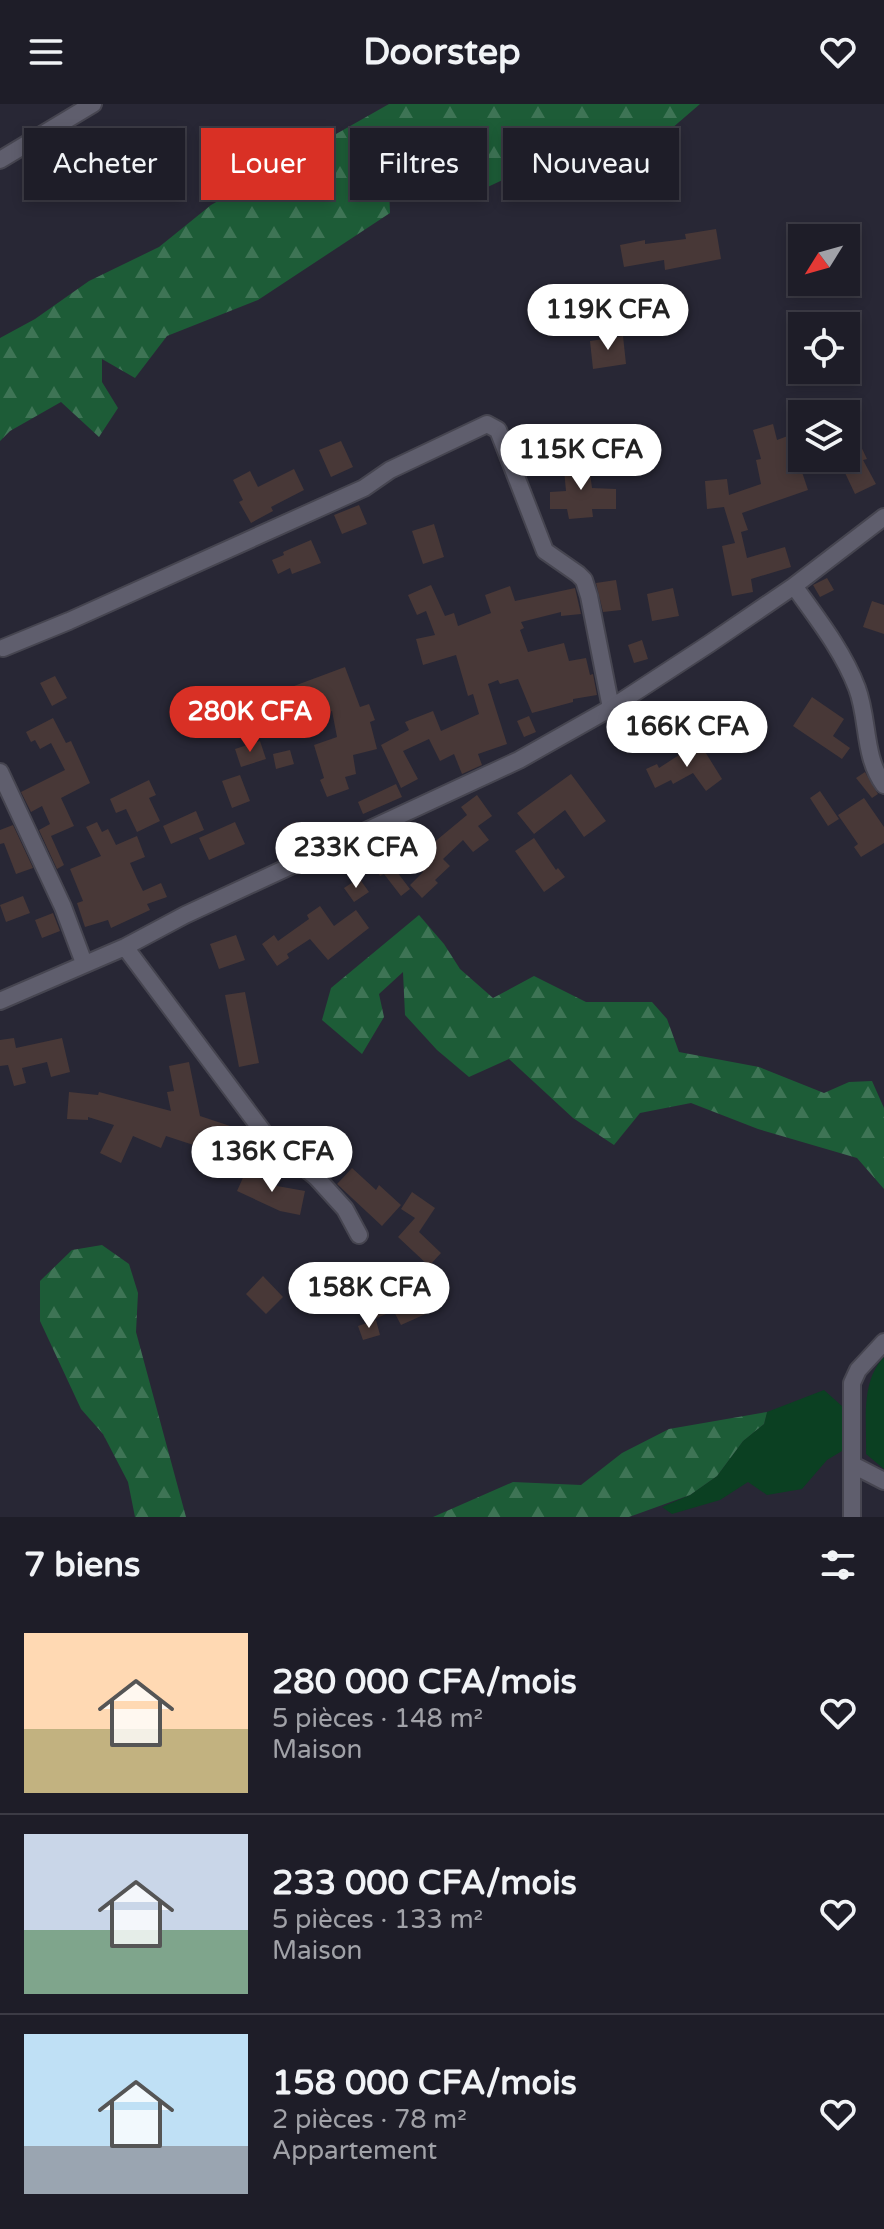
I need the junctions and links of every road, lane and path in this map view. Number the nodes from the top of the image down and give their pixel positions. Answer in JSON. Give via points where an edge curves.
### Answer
{"nodes":[{"id":1,"x":93,"y":104,"type":"edge"},
{"id":2,"x":0,"y":160,"type":"edge"},
{"id":3,"x":884,"y":517,"type":"edge"},
{"id":4,"x":794,"y":586,"type":"junction"},
{"id":5,"x":3,"y":648,"type":"dead end"},
{"id":6,"x":611,"y":708,"type":"junction"},
{"id":7,"x":0,"y":772,"type":"edge"},
{"id":8,"x":884,"y":785,"type":"edge"},
{"id":9,"x":125,"y":947,"type":"junction"},
{"id":10,"x":84,"y":963,"type":"junction"},
{"id":11,"x":0,"y":1001,"type":"edge"},
{"id":12,"x":359,"y":1235,"type":"dead end"},
{"id":13,"x":884,"y":1342,"type":"edge"},
{"id":14,"x":853,"y":1465,"type":"junction"},
{"id":15,"x":884,"y":1481,"type":"edge"},
{"id":16,"x":852,"y":1517,"type":"edge"}],
"edges":[{"from":1,"to":2,"type":"street"},
{"from":3,"to":4,"type":"street"},
{"from":4,"to":6,"type":"street"},
{"from":4,"to":8,"type":"street","via":[[852,677],[862,703],[871,762]]},
{"from":5,"to":6,"type":"street","via":[[364,488],[487,424],[498,430],[545,551],[584,580]]},
{"from":6,"to":9,"type":"street","via":[[519,760]]},
{"from":7,"to":10,"type":"street"},
{"from":9,"to":10,"type":"street"},
{"from":9,"to":12,"type":"street","via":[[267,1137],[316,1177],[345,1209]]},
{"from":10,"to":11,"type":"street"},
{"from":13,"to":14,"type":"street","via":[[852,1383]]},
{"from":14,"to":15,"type":"street"},
{"from":14,"to":16,"type":"street"}]}
